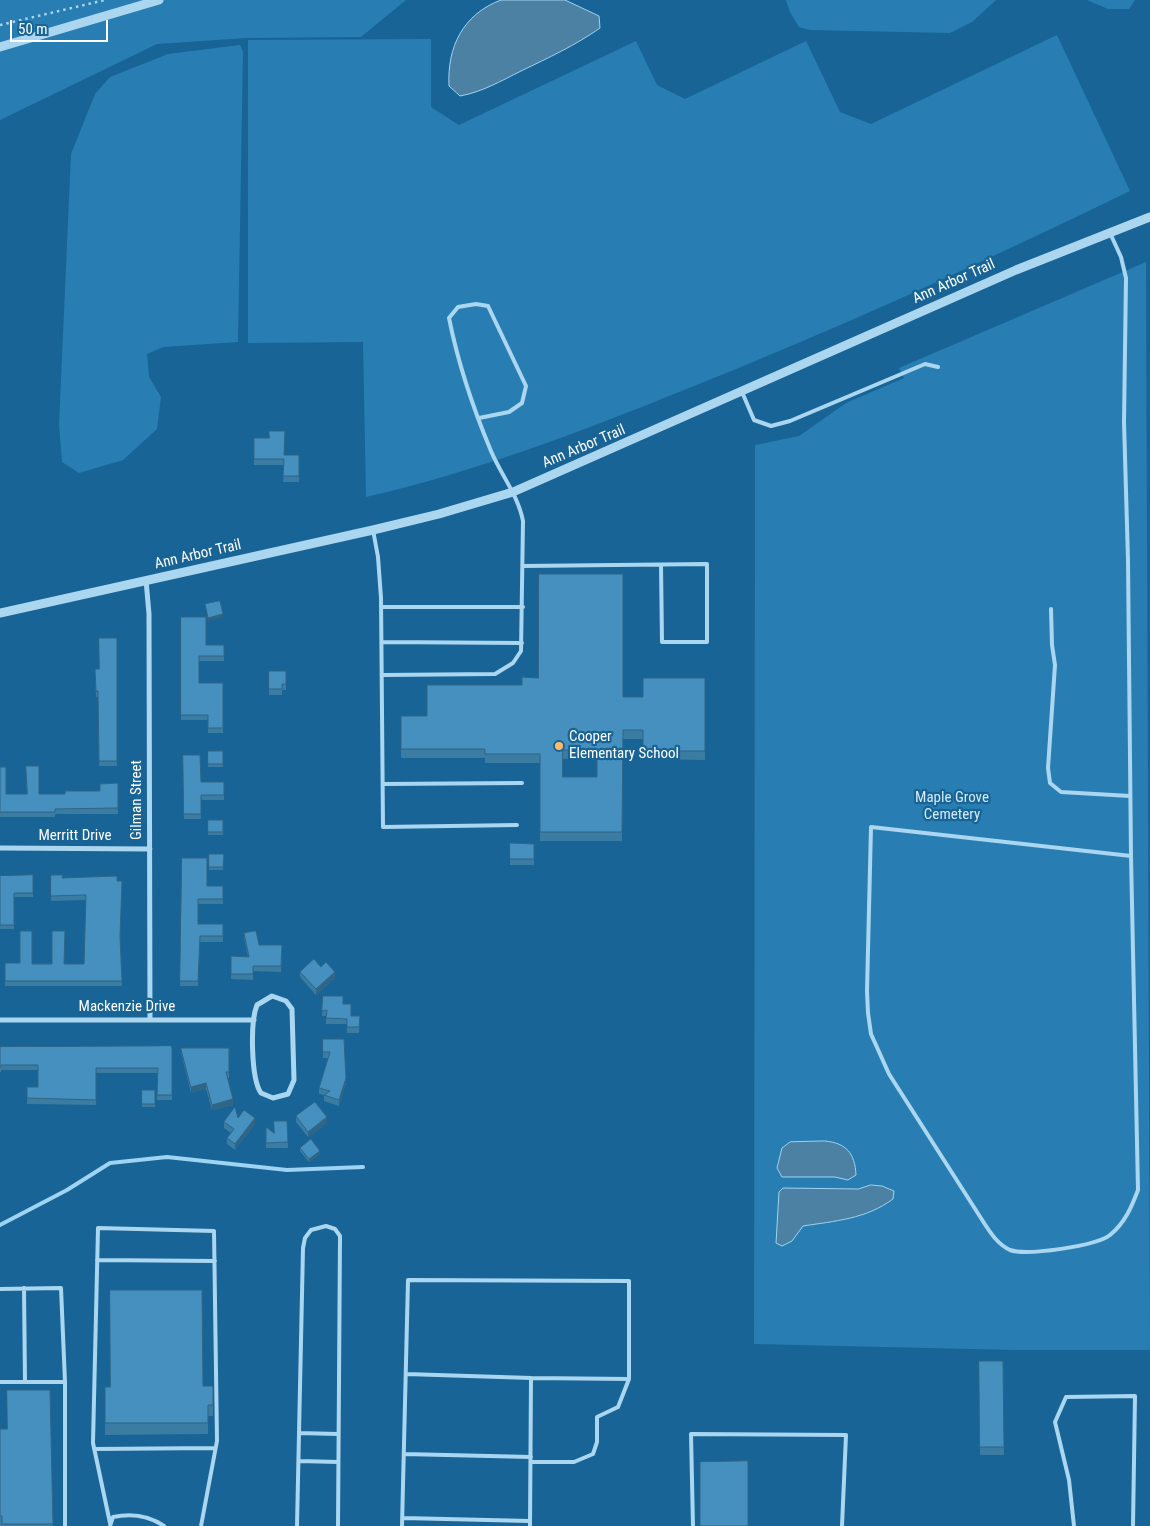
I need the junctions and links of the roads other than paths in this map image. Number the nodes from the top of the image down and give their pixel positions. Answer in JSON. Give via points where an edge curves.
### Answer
{"nodes":[{"id":1,"x":159,"y":0,"type":"edge"},
{"id":2,"x":0,"y":48,"type":"edge"},
{"id":3,"x":1150,"y":217,"type":"edge"},
{"id":4,"x":1110,"y":233,"type":"junction"},
{"id":5,"x":938,"y":367,"type":"dead end"},
{"id":6,"x":742,"y":392,"type":"junction"},
{"id":7,"x":479,"y":418,"type":"junction"},
{"id":8,"x":513,"y":492,"type":"junction"},
{"id":9,"x":373,"y":530,"type":"junction"},
{"id":10,"x":661,"y":565,"type":"junction"},
{"id":11,"x":523,"y":566,"type":"junction"},
{"id":12,"x":146,"y":580,"type":"junction"},
{"id":13,"x":523,"y":607,"type":"junction"},
{"id":14,"x":381,"y":608,"type":"junction"},
{"id":15,"x":1051,"y":609,"type":"dead end"},
{"id":16,"x":0,"y":613,"type":"edge"},
{"id":17,"x":382,"y":642,"type":"junction"},
{"id":18,"x":522,"y":642,"type":"junction"},
{"id":19,"x":383,"y":674,"type":"junction"},
{"id":20,"x":522,"y":783,"type":"dead end"},
{"id":21,"x":383,"y":784,"type":"junction"},
{"id":22,"x":1130,"y":796,"type":"junction"},
{"id":23,"x":517,"y":825,"type":"dead end"},
{"id":24,"x":0,"y":848,"type":"edge"},
{"id":25,"x":150,"y":849,"type":"junction"},
{"id":26,"x":1131,"y":856,"type":"junction"},
{"id":27,"x":0,"y":1020,"type":"edge"},
{"id":28,"x":150,"y":1020,"type":"junction"},
{"id":29,"x":254,"y":1020,"type":"junction"},
{"id":30,"x":97,"y":1260,"type":"junction"},
{"id":31,"x":215,"y":1261,"type":"junction"},
{"id":32,"x":24,"y":1288,"type":"junction"},
{"id":33,"x":0,"y":1289,"type":"edge"},
{"id":34,"x":406,"y":1374,"type":"junction"},
{"id":35,"x":531,"y":1378,"type":"junction"},
{"id":36,"x":629,"y":1379,"type":"junction"},
{"id":37,"x":0,"y":1382,"type":"edge"},
{"id":38,"x":25,"y":1382,"type":"junction"},
{"id":39,"x":65,"y":1382,"type":"junction"},
{"id":40,"x":299,"y":1433,"type":"junction"},
{"id":41,"x":338,"y":1434,"type":"junction"},
{"id":42,"x":216,"y":1448,"type":"junction"},
{"id":43,"x":94,"y":1449,"type":"junction"},
{"id":44,"x":404,"y":1454,"type":"junction"},
{"id":45,"x":530,"y":1459,"type":"junction"},
{"id":46,"x":299,"y":1461,"type":"junction"},
{"id":47,"x":338,"y":1462,"type":"junction"},
{"id":48,"x":402,"y":1518,"type":"junction"},
{"id":49,"x":530,"y":1524,"type":"edge"},
{"id":50,"x":110,"y":1525,"type":"edge"},
{"id":51,"x":65,"y":1526,"type":"edge"},
{"id":52,"x":164,"y":1526,"type":"edge"},
{"id":53,"x":201,"y":1526,"type":"edge"},
{"id":54,"x":298,"y":1526,"type":"edge"},
{"id":55,"x":338,"y":1526,"type":"edge"},
{"id":56,"x":402,"y":1526,"type":"edge"},
{"id":57,"x":693,"y":1526,"type":"edge"},
{"id":58,"x":842,"y":1526,"type":"edge"},
{"id":59,"x":1074,"y":1526,"type":"edge"},
{"id":60,"x":1133,"y":1526,"type":"edge"}],
"edges":[{"from":1,"to":2,"type":"street"},
{"from":3,"to":4,"type":"street","name":"Ann Arbor Trail"},
{"from":4,"to":6,"type":"street","name":"Ann Arbor Trail","via":[[1016,270]]},
{"from":4,"to":22,"type":"lane","via":[[1126,278],[1124,422]]},
{"from":5,"to":6,"type":"lane","via":[[925,364],[771,426],[754,420]]},
{"from":6,"to":8,"type":"street","name":"Ann Arbor Trail"},
{"from":7,"to":7,"type":"lane","via":[[454,344],[449,318],[458,307],[476,304],[488,306],[526,386],[522,404],[509,412]]},
{"from":7,"to":8,"type":"lane","via":[[492,453]]},
{"from":8,"to":9,"type":"street","name":"Ann Arbor Trail"},
{"from":8,"to":11,"type":"lane","via":[[523,521]]},
{"from":9,"to":12,"type":"street","name":"Ann Arbor Trail"},
{"from":9,"to":14,"type":"lane"},
{"from":10,"to":10,"type":"lane","via":[[662,642],[707,642],[707,564]]},
{"from":10,"to":11,"type":"lane"},
{"from":11,"to":13,"type":"lane"},
{"from":12,"to":16,"type":"street","name":"Ann Arbor Trail"},
{"from":12,"to":25,"type":"street","name":"Gilman Street"},
{"from":13,"to":14,"type":"lane"},
{"from":13,"to":18,"type":"lane"},
{"from":14,"to":17,"type":"lane"},
{"from":15,"to":22,"type":"lane","via":[[1055,665],[1048,768],[1050,782],[1061,792]]},
{"from":17,"to":18,"type":"lane"},
{"from":17,"to":19,"type":"lane"},
{"from":18,"to":19,"type":"lane","via":[[519,657],[495,674]]},
{"from":19,"to":21,"type":"lane"},
{"from":20,"to":21,"type":"lane"},
{"from":21,"to":23,"type":"lane","via":[[383,827]]},
{"from":22,"to":26,"type":"lane"},
{"from":24,"to":25,"type":"street","name":"Merritt Drive"},
{"from":25,"to":28,"type":"street","name":"Gilman Street"},
{"from":26,"to":26,"type":"lane","via":[[1138,1190],[1130,1211],[1110,1235],[1095,1243],[1027,1252],[1010,1250],[997,1241],[975,1209],[889,1074],[872,1034],[867,991],[871,827]]},
{"from":27,"to":28,"type":"street","name":"Mackenzie Drive"},
{"from":28,"to":29,"type":"street","name":"Mackenzie Drive"},
{"from":29,"to":29,"type":"street","via":[[257,1005],[272,996],[286,1000],[292,1008],[294,1080],[288,1094],[280,1098],[266,1097],[256,1087]]},
{"from":30,"to":31,"type":"lane"},
{"from":30,"to":31,"type":"lane","via":[[98,1228],[214,1231]]},
{"from":30,"to":43,"type":"lane"},
{"from":31,"to":42,"type":"lane"},
{"from":32,"to":33,"type":"lane"},
{"from":32,"to":38,"type":"lane"},
{"from":32,"to":39,"type":"lane","via":[[61,1288]]},
{"from":34,"to":35,"type":"lane"},
{"from":34,"to":36,"type":"lane","via":[[408,1280],[566,1280],[629,1282]]},
{"from":34,"to":44,"type":"lane"},
{"from":35,"to":36,"type":"lane"},
{"from":35,"to":45,"type":"lane"},
{"from":36,"to":45,"type":"lane","via":[[618,1407],[597,1417],[597,1442],[593,1454],[574,1462]]},
{"from":37,"to":38,"type":"lane"},
{"from":38,"to":39,"type":"lane"},
{"from":39,"to":51,"type":"lane"},
{"from":40,"to":41,"type":"lane"},
{"from":40,"to":41,"type":"lane","via":[[303,1248],[310,1230],[326,1226],[335,1228],[340,1236]]},
{"from":40,"to":46,"type":"lane"},
{"from":41,"to":47,"type":"lane"},
{"from":42,"to":43,"type":"lane"},
{"from":42,"to":53,"type":"lane"},
{"from":43,"to":50,"type":"lane"},
{"from":44,"to":45,"type":"lane"},
{"from":44,"to":48,"type":"lane"},
{"from":45,"to":49,"type":"lane"},
{"from":46,"to":47,"type":"lane"},
{"from":46,"to":54,"type":"lane"},
{"from":47,"to":55,"type":"lane"},
{"from":48,"to":49,"type":"lane"},
{"from":48,"to":56,"type":"lane"},
{"from":50,"to":52,"type":"lane","via":[[113,1517],[130,1514],[155,1520]]},
{"from":57,"to":58,"type":"lane","via":[[692,1434],[846,1435]]},
{"from":59,"to":60,"type":"lane","via":[[1069,1480],[1055,1422],[1066,1397],[1135,1396]]}]}
